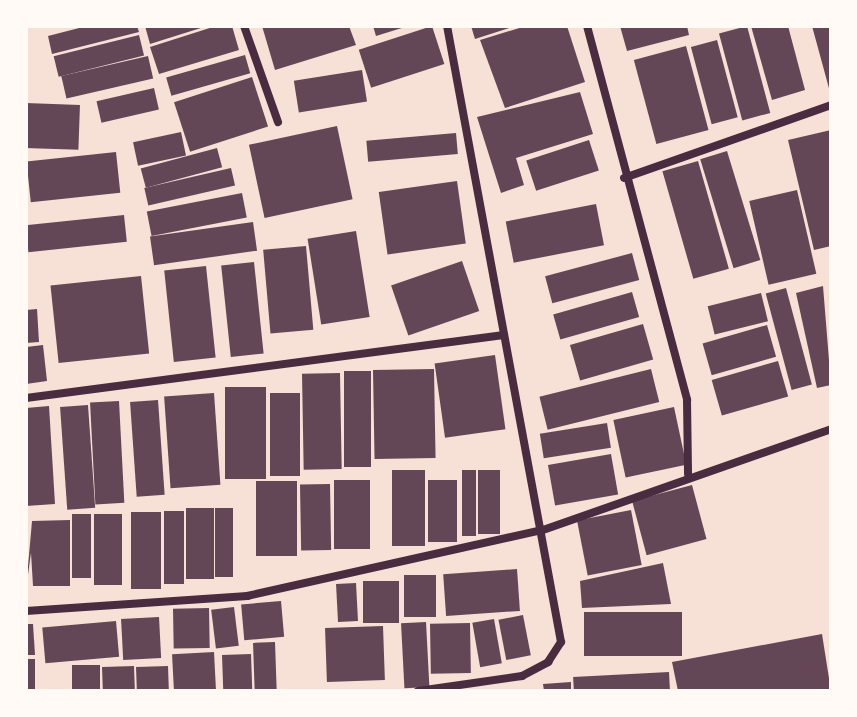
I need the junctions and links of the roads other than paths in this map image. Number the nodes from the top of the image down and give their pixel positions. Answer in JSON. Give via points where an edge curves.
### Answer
{"nodes":[{"id":1,"x":244,"y":26,"type":"edge"},
{"id":2,"x":447,"y":26,"type":"edge"},
{"id":3,"x":587,"y":26,"type":"edge"},
{"id":4,"x":831,"y":105,"type":"edge"},
{"id":5,"x":278,"y":122,"type":"dead end"},
{"id":6,"x":624,"y":178,"type":"junction"},
{"id":7,"x":504,"y":335,"type":"junction"},
{"id":8,"x":26,"y":398,"type":"edge"},
{"id":9,"x":831,"y":429,"type":"edge"},
{"id":10,"x":688,"y":474,"type":"junction"},
{"id":11,"x":543,"y":530,"type":"junction"},
{"id":12,"x":26,"y":611,"type":"edge"},
{"id":13,"x":418,"y":691,"type":"edge"}],
"edges":[{"from":1,"to":5,"type":"street"},
{"from":2,"to":7,"type":"street"},
{"from":3,"to":6,"type":"street"},
{"from":4,"to":6,"type":"street"},
{"from":6,"to":10,"type":"street","via":[[687,400]]},
{"from":7,"to":8,"type":"street"},
{"from":7,"to":11,"type":"street"},
{"from":9,"to":10,"type":"street"},
{"from":10,"to":11,"type":"street"},
{"from":11,"to":12,"type":"street","via":[[247,596]]},
{"from":11,"to":13,"type":"street","via":[[561,642],[548,662],[522,676]]}]}
